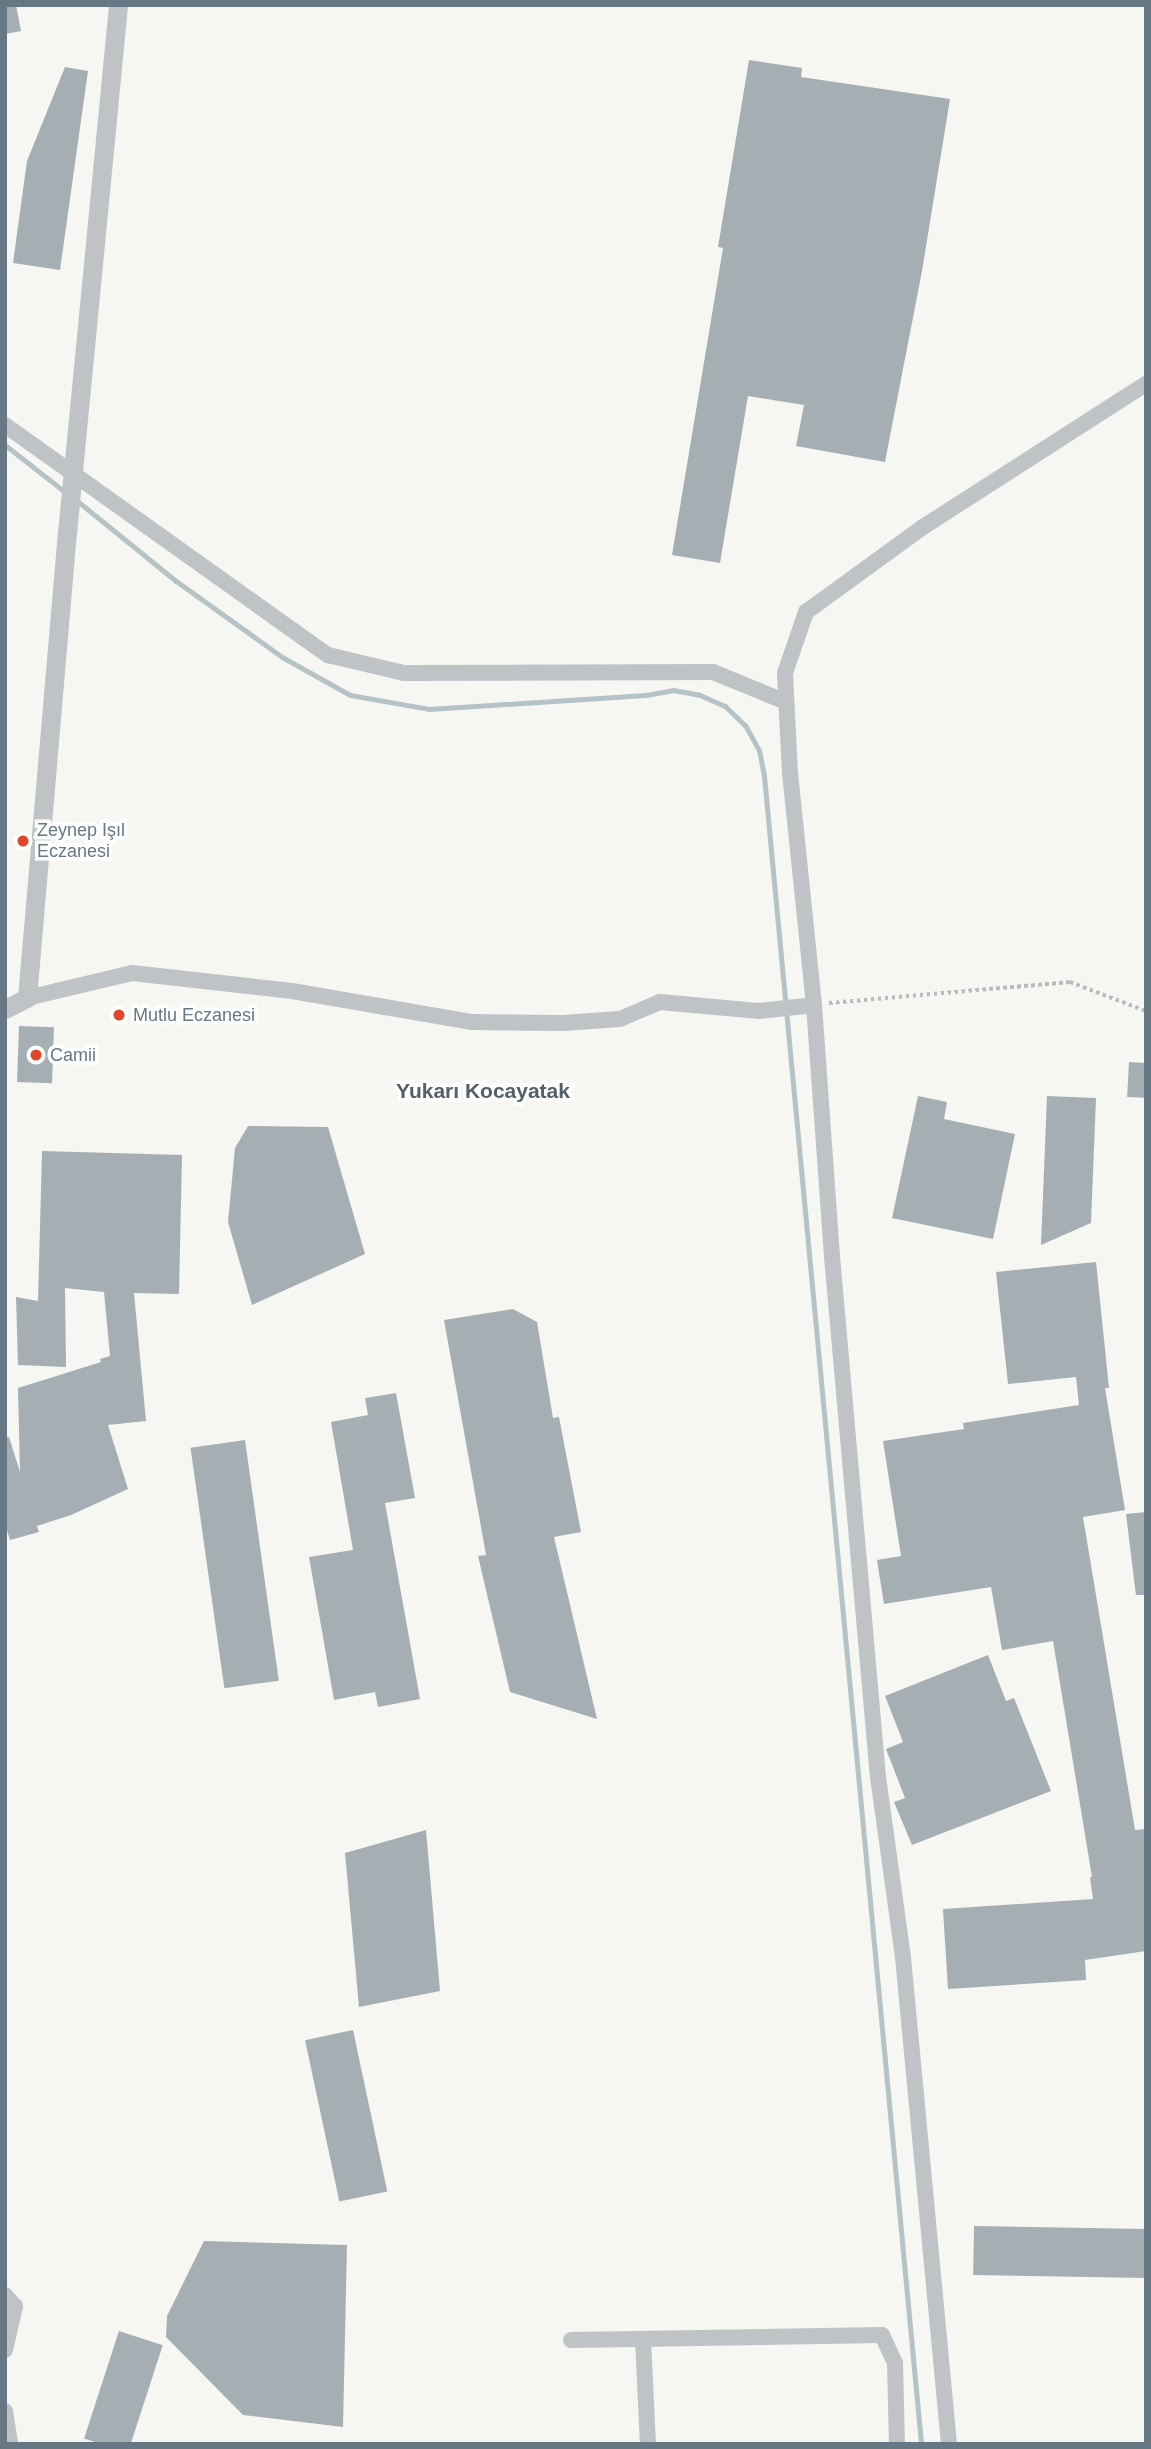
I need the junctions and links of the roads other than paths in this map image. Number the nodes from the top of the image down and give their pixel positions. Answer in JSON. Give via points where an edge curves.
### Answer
{"nodes":[{"id":1,"x":118,"y":5,"type":"edge"},
{"id":2,"x":1146,"y":384,"type":"edge"},
{"id":3,"x":5,"y":425,"type":"edge"},
{"id":4,"x":72,"y":476,"type":"junction"},
{"id":5,"x":786,"y":702,"type":"junction"},
{"id":6,"x":27,"y":998,"type":"junction"},
{"id":7,"x":810,"y":1005,"type":"junction"},
{"id":8,"x":5,"y":1009,"type":"edge"},
{"id":9,"x":5,"y":2295,"type":"edge"},
{"id":10,"x":643,"y":2339,"type":"junction"},
{"id":11,"x":571,"y":2340,"type":"dead end"},
{"id":12,"x":5,"y":2350,"type":"edge"},
{"id":13,"x":5,"y":2411,"type":"edge"},
{"id":14,"x":10,"y":2444,"type":"edge"},
{"id":15,"x":648,"y":2444,"type":"edge"},
{"id":16,"x":897,"y":2444,"type":"edge"},
{"id":17,"x":948,"y":2444,"type":"edge"}],
"edges":[{"from":1,"to":4,"type":"street"},
{"from":2,"to":5,"type":"street","via":[[923,527],[806,612],[785,673]]},
{"from":3,"to":4,"type":"street"},
{"from":4,"to":5,"type":"street","via":[[328,655],[404,673],[713,672]]},
{"from":4,"to":6,"type":"street"},
{"from":5,"to":7,"type":"street"},
{"from":6,"to":7,"type":"street","via":[[132,972],[292,991],[472,1022],[620,1019],[660,1002],[758,1011]]},
{"from":6,"to":8,"type":"street"},
{"from":7,"to":17,"type":"street","via":[[878,1777],[902,1957]]},
{"from":9,"to":12,"type":"street","via":[[15,2306]]},
{"from":10,"to":11,"type":"street"},
{"from":10,"to":15,"type":"street"},
{"from":10,"to":16,"type":"street","via":[[882,2335],[895,2363]]},
{"from":13,"to":14,"type":"street"}]}
